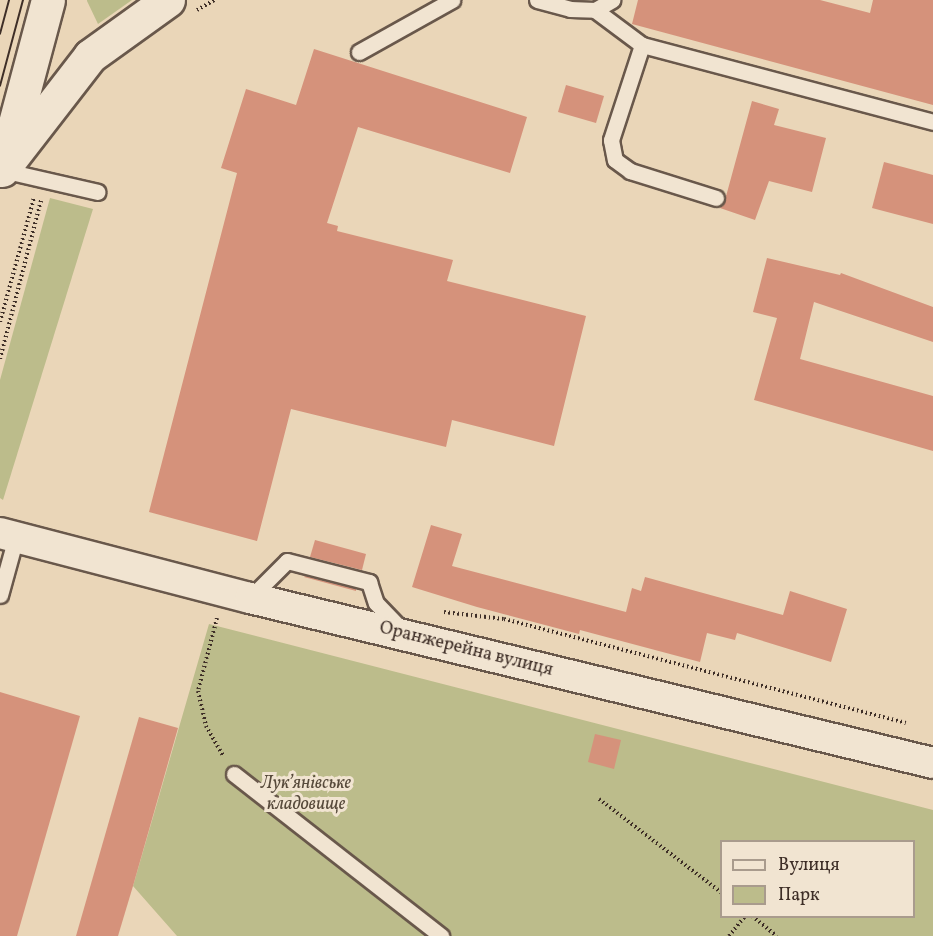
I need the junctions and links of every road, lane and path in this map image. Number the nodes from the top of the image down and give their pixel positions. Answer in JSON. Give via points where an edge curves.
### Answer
{"nodes":[{"id":1,"x":48,"y":0,"type":"edge"},
{"id":2,"x":168,"y":0,"type":"edge"},
{"id":3,"x":452,"y":0,"type":"edge"},
{"id":4,"x":537,"y":0,"type":"edge"},
{"id":5,"x":612,"y":0,"type":"edge"},
{"id":6,"x":595,"y":10,"type":"junction"},
{"id":7,"x":642,"y":45,"type":"junction"},
{"id":8,"x":359,"y":52,"type":"dead end"},
{"id":9,"x":933,"y":122,"type":"edge"},
{"id":10,"x":1,"y":174,"type":"edge"},
{"id":11,"x":46,"y":180,"type":"junction"},
{"id":12,"x":98,"y":192,"type":"dead end"},
{"id":13,"x":716,"y":198,"type":"dead end"},
{"id":14,"x":0,"y":322,"type":"edge"},
{"id":15,"x":0,"y":359,"type":"edge"},
{"id":16,"x":8,"y":535,"type":"edge"},
{"id":17,"x":0,"y":595,"type":"edge"},
{"id":18,"x":250,"y":598,"type":"junction"},
{"id":19,"x":215,"y":628,"type":"dead end"},
{"id":20,"x":407,"y":636,"type":"junction"},
{"id":21,"x":933,"y":763,"type":"edge"},
{"id":22,"x":234,"y":774,"type":"joint"},
{"id":23,"x":599,"y":799,"type":"dead end"},
{"id":24,"x":720,"y":891,"type":"edge"},
{"id":25,"x":743,"y":918,"type":"edge"},
{"id":26,"x":754,"y":918,"type":"edge"},
{"id":27,"x":441,"y":936,"type":"edge"},
{"id":28,"x":729,"y":936,"type":"edge"},
{"id":29,"x":777,"y":936,"type":"edge"}],
"edges":[{"from":1,"to":10,"type":"main road"},
{"from":2,"to":10,"type":"main road","via":[[90,56]]},
{"from":3,"to":8,"type":"lane"},
{"from":4,"to":6,"type":"lane","via":[[570,9]]},
{"from":5,"to":6,"type":"lane"},
{"from":6,"to":7,"type":"lane"},
{"from":7,"to":9,"type":"lane"},
{"from":7,"to":13,"type":"lane","via":[[611,140],[615,160],[630,171]]},
{"from":10,"to":11,"type":"lane"},
{"from":11,"to":12,"type":"lane"},
{"from":11,"to":14,"type":"path","via":[[34,199]]},
{"from":11,"to":15,"type":"path"},
{"from":16,"to":17,"type":"lane"},
{"from":16,"to":18,"type":"street","name":"Оранжерейна вулиця"},
{"from":18,"to":20,"type":"street","name":"Оранжерейна вулиця"},
{"from":18,"to":20,"type":"lane","via":[[287,561],[369,582],[376,603]]},
{"from":19,"to":22,"type":"path","via":[[198,692],[206,726]]},
{"from":20,"to":21,"type":"street","name":"Оранжерейна вулиця"},
{"from":22,"to":27,"type":"lane"},
{"from":23,"to":24,"type":"path"},
{"from":25,"to":28,"type":"path"},
{"from":26,"to":29,"type":"path"}]}
